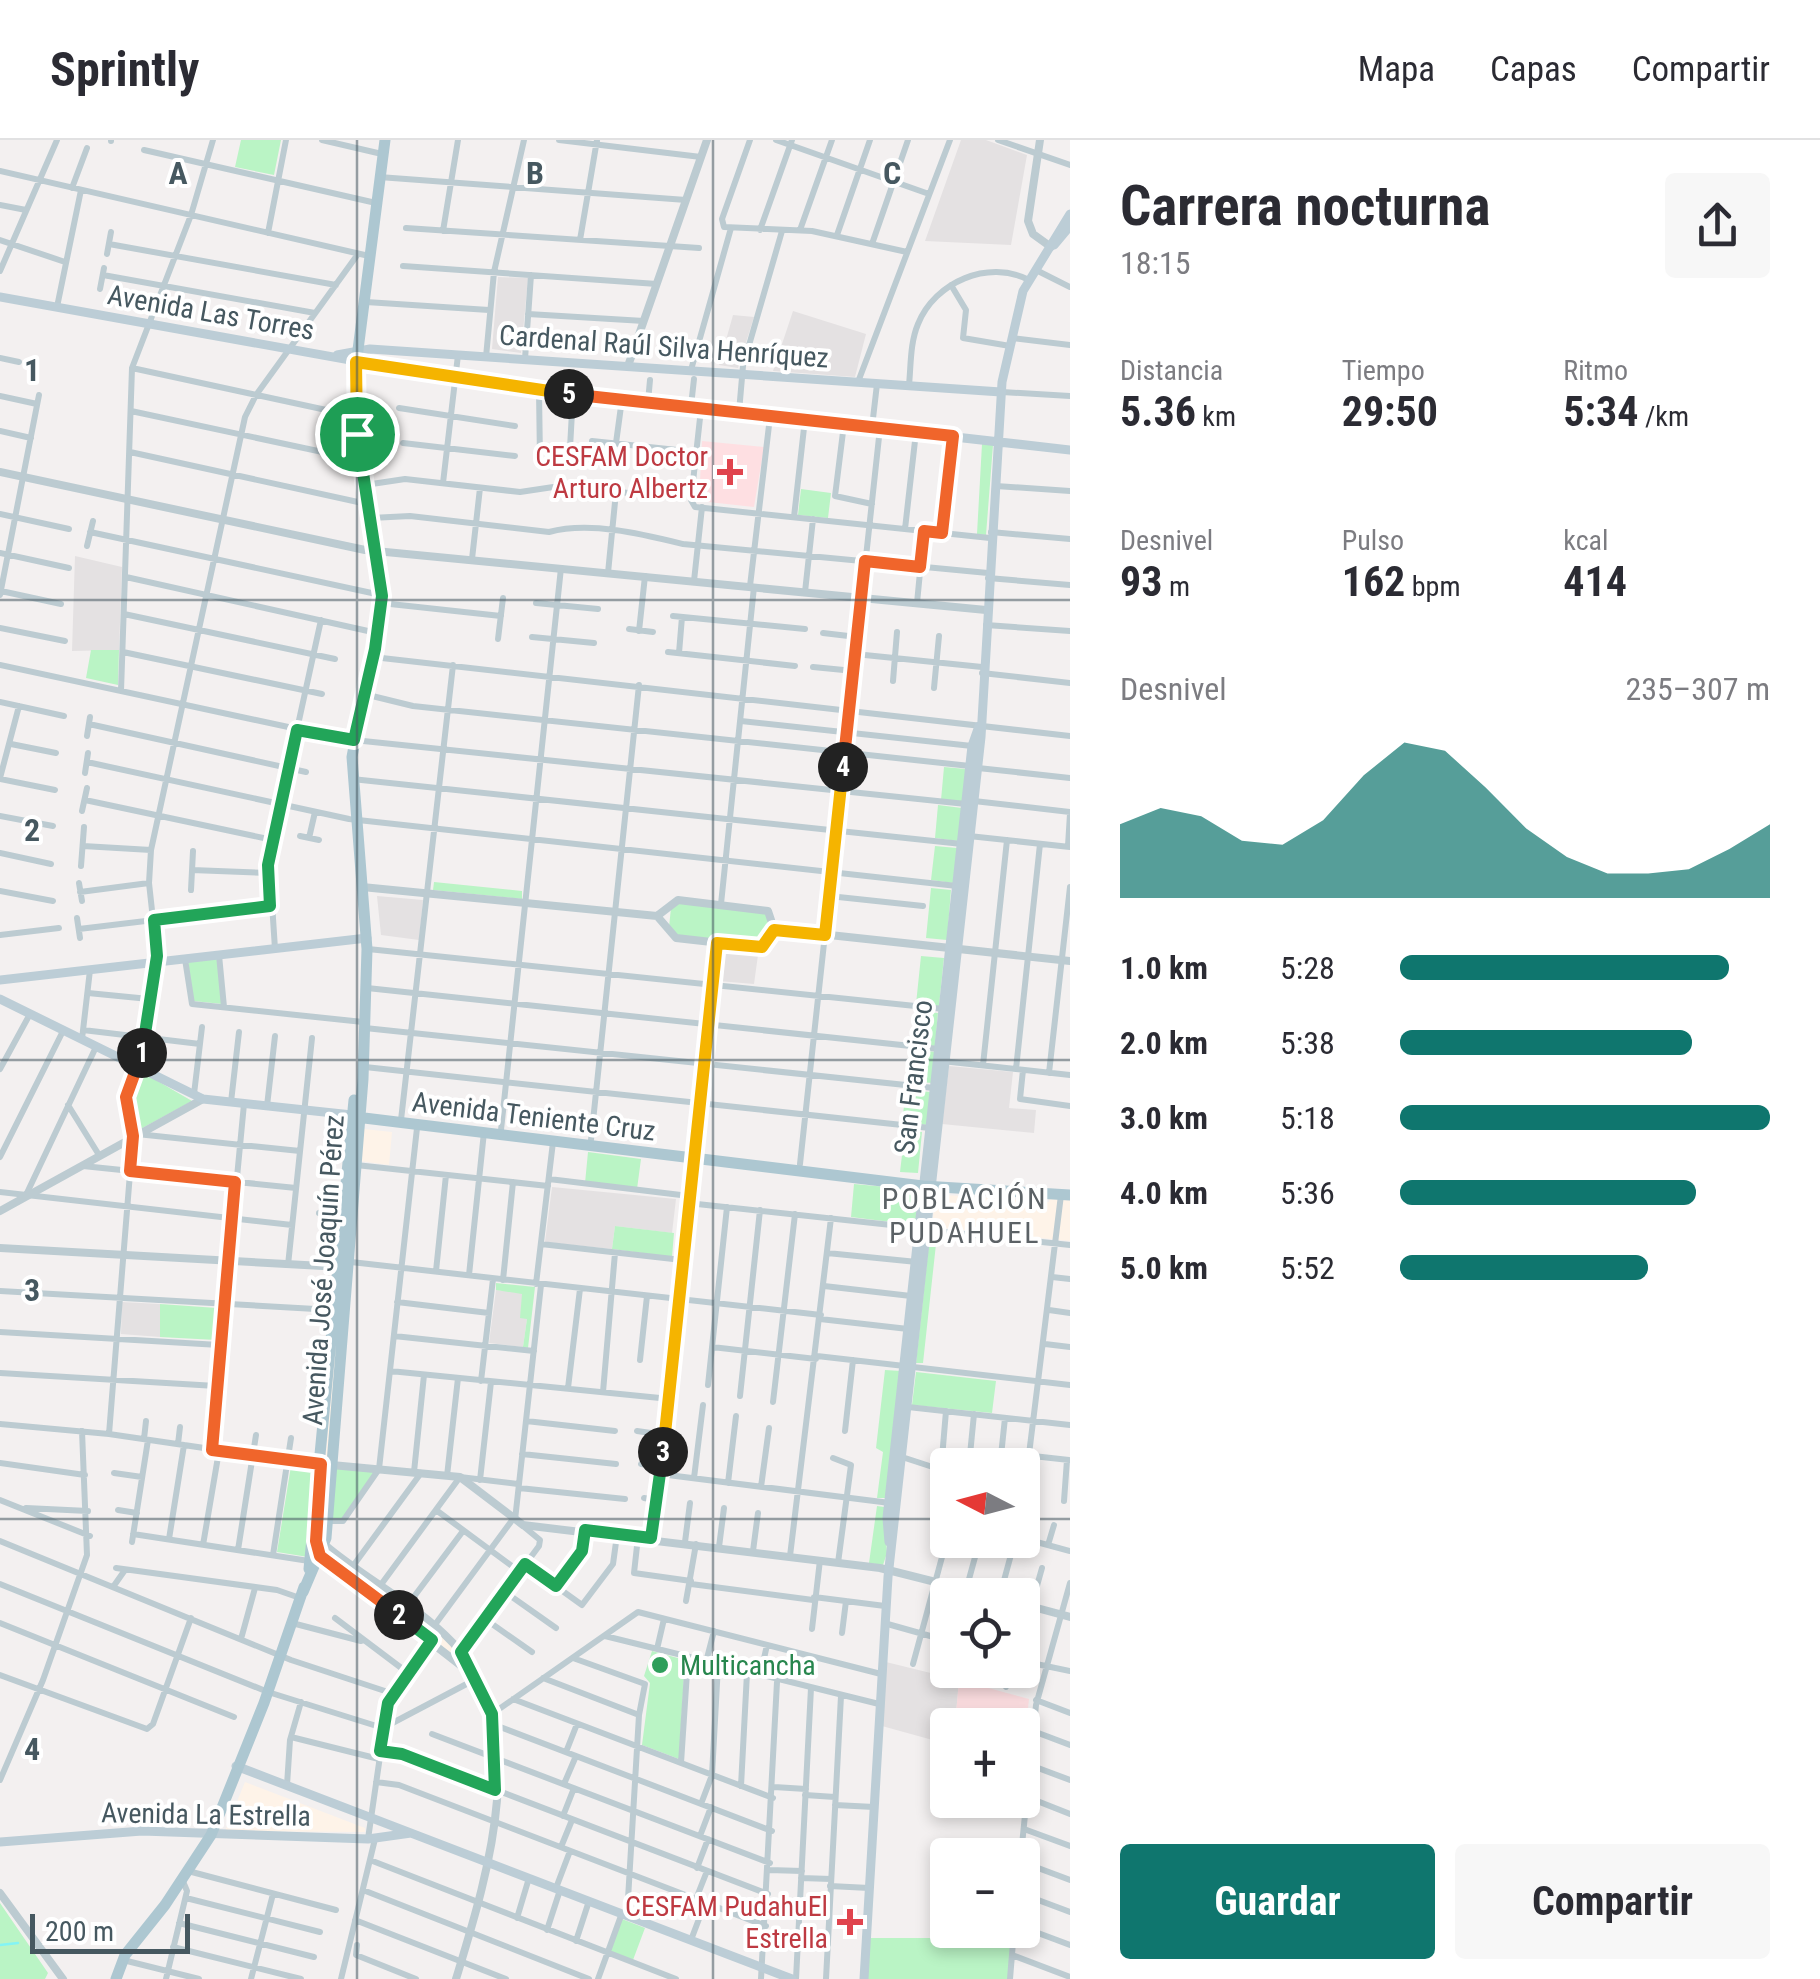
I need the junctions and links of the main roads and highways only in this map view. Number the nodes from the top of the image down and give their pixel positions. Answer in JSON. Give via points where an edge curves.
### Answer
{"nodes":[{"id":1,"x":385,"y":140,"type":"edge"},
{"id":2,"x":1070,"y":214,"type":"edge"},
{"id":3,"x":1070,"y":226,"type":"edge"},
{"id":4,"x":1051,"y":247,"type":"junction"},
{"id":5,"x":0,"y":297,"type":"edge"},
{"id":6,"x":356,"y":356,"type":"junction"},
{"id":7,"x":1000,"y":392,"type":"junction"},
{"id":8,"x":996,"y":441,"type":"junction"},
{"id":9,"x":1070,"y":450,"type":"edge"},
{"id":10,"x":979,"y":726,"type":"junction"},
{"id":11,"x":974,"y":767,"type":"junction"},
{"id":12,"x":965,"y":839,"type":"junction"},
{"id":13,"x":367,"y":944,"type":"junction"},
{"id":14,"x":954,"y":948,"type":"junction"},
{"id":15,"x":0,"y":980,"type":"edge"},
{"id":16,"x":0,"y":999,"type":"edge"},
{"id":17,"x":942,"y":1061,"type":"junction"},
{"id":18,"x":358,"y":1116,"type":"junction"},
{"id":19,"x":400,"y":1122,"type":"junction"},
{"id":20,"x":484,"y":1132,"type":"junction"},
{"id":21,"x":554,"y":1140,"type":"junction"},
{"id":22,"x":693,"y":1156,"type":"junction"},
{"id":23,"x":352,"y":1164,"type":"junction"},
{"id":24,"x":928,"y":1183,"type":"junction"},
{"id":25,"x":1067,"y":1192,"type":"edge"},
{"id":26,"x":920,"y":1262,"type":"junction"},
{"id":27,"x":347,"y":1266,"type":"junction"},
{"id":28,"x":908,"y":1367,"type":"junction"},
{"id":29,"x":893,"y":1504,"type":"junction"},
{"id":30,"x":236,"y":1766,"type":"junction"},
{"id":31,"x":412,"y":1833,"type":"junction"},
{"id":32,"x":211,"y":1835,"type":"junction"},
{"id":33,"x":0,"y":1842,"type":"edge"},
{"id":34,"x":762,"y":1973,"type":"edge"},
{"id":35,"x":116,"y":1979,"type":"edge"},
{"id":36,"x":794,"y":1979,"type":"edge"},
{"id":37,"x":864,"y":1979,"type":"edge"}],
"edges":[{"from":1,"to":6,"type":"main road","name":"Avenida José Joaquín Pérez","via":[[364,255]]},
{"from":2,"to":4,"type":"main road","name":"San Francisco"},
{"from":3,"to":4,"type":"main road","name":"San Francisco"},
{"from":4,"to":7,"type":"main road","name":"San Francisco","via":[[1029,280]]},
{"from":5,"to":6,"type":"main road","name":"Avenida Las Torres","via":[[324,356]]},
{"from":6,"to":7,"type":"main road","name":"Cardenal Raúl Silva Henríquez","via":[[486,356]]},
{"from":6,"to":8,"type":"main road","name":"Avenida Las Torres","via":[[539,391]]},
{"from":6,"to":13,"type":"main road","name":"Avenida José Joaquín Pérez","via":[[356,416],[382,599],[352,779]]},
{"from":7,"to":8,"type":"main road","name":"San Francisco"},
{"from":8,"to":9,"type":"main road","name":"Avenida Las Torres"},
{"from":8,"to":10,"type":"main road","name":"San Francisco"},
{"from":10,"to":11,"type":"main road","name":"San Francisco"},
{"from":10,"to":11,"type":"main road","name":"San Francisco"},
{"from":11,"to":12,"type":"main road","name":"San Francisco"},
{"from":12,"to":14,"type":"main road","name":"San Francisco"},
{"from":12,"to":14,"type":"main road","name":"San Francisco"},
{"from":13,"to":15,"type":"main road"},
{"from":13,"to":18,"type":"main road","name":"Avenida José Joaquín Pérez"},
{"from":14,"to":17,"type":"main road","name":"San Francisco"},
{"from":14,"to":17,"type":"main road","name":"San Francisco"},
{"from":16,"to":18,"type":"main road","name":"Avenida Teniente Cruz","via":[[199,1097]]},
{"from":17,"to":24,"type":"main road","name":"San Francisco"},
{"from":17,"to":24,"type":"main road","name":"San Francisco"},
{"from":18,"to":19,"type":"main road","name":"Avenida Teniente Cruz"},
{"from":18,"to":23,"type":"main road","name":"Avenida José Joaquín Pérez"},
{"from":19,"to":20,"type":"main road","name":"Avenida Teniente Cruz"},
{"from":19,"to":20,"type":"main road","name":"Avenida Teniente Cruz"},
{"from":20,"to":21,"type":"main road","name":"Avenida Teniente Cruz"},
{"from":20,"to":21,"type":"main road","name":"Avenida Teniente Cruz"},
{"from":21,"to":22,"type":"main road","name":"Avenida Teniente Cruz"},
{"from":21,"to":22,"type":"main road","name":"Avenida Teniente Cruz"},
{"from":22,"to":24,"type":"main road","name":"Avenida Teniente Cruz"},
{"from":22,"to":24,"type":"main road","name":"Avenida Teniente Cruz"},
{"from":23,"to":27,"type":"main road","name":"Avenida José Joaquín Pérez"},
{"from":23,"to":27,"type":"main road","name":"Avenida José Joaquín Pérez","via":[[343,1215]]},
{"from":24,"to":25,"type":"main road","name":"Avenida Teniente Cruz"},
{"from":24,"to":26,"type":"main road","name":"San Francisco"},
{"from":26,"to":28,"type":"main road","name":"San Francisco"},
{"from":26,"to":28,"type":"main road","name":"San Francisco"},
{"from":27,"to":30,"type":"main road","name":"Avenida José Joaquín Pérez","via":[[318,1554]]},
{"from":28,"to":29,"type":"main road","name":"San Francisco"},
{"from":28,"to":29,"type":"main road","name":"San Francisco"},
{"from":29,"to":37,"type":"main road","name":"San Francisco"},
{"from":30,"to":31,"type":"main road","name":"Avenida La Estrella"},
{"from":30,"to":32,"type":"main road"},
{"from":31,"to":32,"type":"main road","name":"Avenida La Estrella","via":[[372,1839]]},
{"from":31,"to":34,"type":"main road","name":"Avenida La Estrella"},
{"from":32,"to":33,"type":"main road","name":"Avenida La Estrella","via":[[142,1831]]},
{"from":32,"to":35,"type":"main road","via":[[122,1960]]},
{"from":34,"to":36,"type":"main road","name":"Avenida La Estrella"}]}
